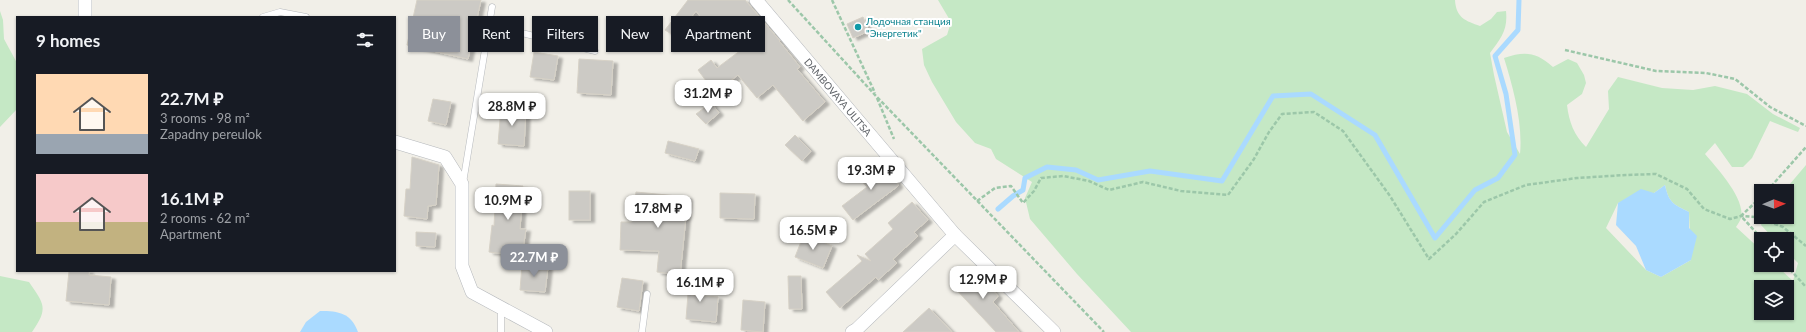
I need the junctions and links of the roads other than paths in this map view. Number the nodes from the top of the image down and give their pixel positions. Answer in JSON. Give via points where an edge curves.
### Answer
{"nodes":[{"id":1,"x":85,"y":0,"type":"edge"},
{"id":2,"x":756,"y":0,"type":"edge"},
{"id":3,"x":492,"y":7,"type":"dead end"},
{"id":4,"x":85,"y":16,"type":"edge"},
{"id":5,"x":266,"y":16,"type":"edge"},
{"id":6,"x":301,"y":16,"type":"edge"},
{"id":7,"x":490,"y":16,"type":"edge"},
{"id":8,"x":484,"y":52,"type":"edge"},
{"id":9,"x":396,"y":142,"type":"edge"},
{"id":10,"x":462,"y":184,"type":"junction"},
{"id":11,"x":955,"y":235,"type":"junction"},
{"id":12,"x":647,"y":294,"type":"dead end"},
{"id":13,"x":501,"y":308,"type":"junction"},
{"id":14,"x":501,"y":332,"type":"edge"},
{"id":15,"x":546,"y":332,"type":"edge"},
{"id":16,"x":642,"y":332,"type":"edge"},
{"id":17,"x":852,"y":332,"type":"edge"},
{"id":18,"x":1054,"y":332,"type":"edge"}],
"edges":[{"from":1,"to":4,"type":"street"},
{"from":2,"to":11,"type":"street","name":"DAMBOVAYA ULITSA"},
{"from":3,"to":7,"type":"lane"},
{"from":5,"to":6,"type":"lane","via":[[280,12]]},
{"from":8,"to":10,"type":"lane"},
{"from":9,"to":10,"type":"street","via":[[445,157]]},
{"from":10,"to":13,"type":"street","via":[[462,266],[472,292]]},
{"from":11,"to":17,"type":"street"},
{"from":11,"to":18,"type":"street","name":"DAMBOVAYA ULITSA"},
{"from":12,"to":16,"type":"lane"},
{"from":13,"to":14,"type":"lane"},
{"from":13,"to":15,"type":"street"}]}
